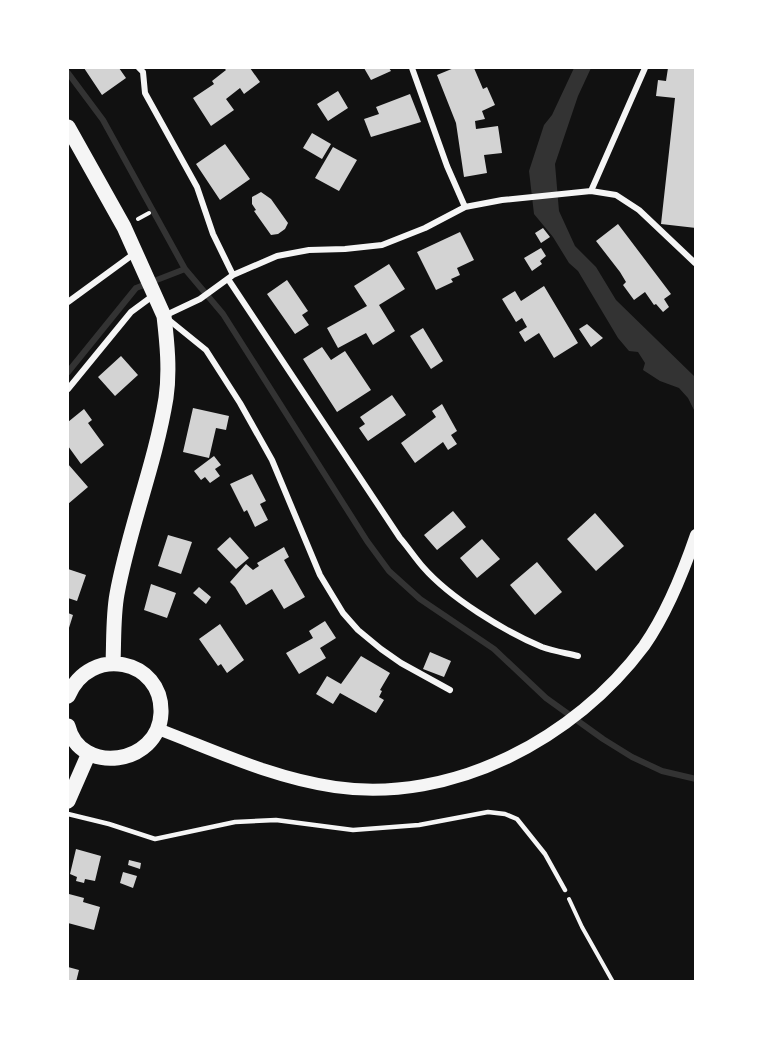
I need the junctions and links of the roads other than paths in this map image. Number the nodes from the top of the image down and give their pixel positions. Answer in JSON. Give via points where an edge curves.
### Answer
{"nodes":[{"id":1,"x":139,"y":68,"type":"edge"},
{"id":2,"x":412,"y":68,"type":"edge"},
{"id":3,"x":645,"y":68,"type":"edge"},
{"id":4,"x":68,"y":128,"type":"edge"},
{"id":5,"x":591,"y":191,"type":"junction"},
{"id":6,"x":465,"y":207,"type":"junction"},
{"id":7,"x":137,"y":252,"type":"junction"},
{"id":8,"x":694,"y":263,"type":"edge"},
{"id":9,"x":231,"y":277,"type":"junction"},
{"id":10,"x":152,"y":286,"type":"junction"},
{"id":11,"x":68,"y":302,"type":"edge"},
{"id":12,"x":164,"y":316,"type":"junction"},
{"id":13,"x":68,"y":389,"type":"edge"},
{"id":14,"x":696,"y":535,"type":"edge"},
{"id":15,"x":578,"y":656,"type":"dead end"},
{"id":16,"x":113,"y":663,"type":"junction"},
{"id":17,"x":450,"y":690,"type":"dead end"},
{"id":18,"x":68,"y":696,"type":"edge"},
{"id":19,"x":68,"y":726,"type":"edge"},
{"id":20,"x":158,"y":729,"type":"junction"},
{"id":21,"x":89,"y":753,"type":"junction"},
{"id":22,"x":68,"y":801,"type":"edge"},
{"id":23,"x":68,"y":814,"type":"edge"},
{"id":24,"x":565,"y":890,"type":"road end"}],
"edges":[{"from":1,"to":9,"type":"street","via":[[145,93],[197,187]]},
{"from":2,"to":6,"type":"street"},
{"from":3,"to":5,"type":"street"},
{"from":4,"to":7,"type":"main road"},
{"from":5,"to":6,"type":"street"},
{"from":5,"to":8,"type":"street","via":[[616,195],[639,210]]},
{"from":6,"to":9,"type":"street","via":[[382,245],[277,256]]},
{"from":7,"to":10,"type":"main road"},
{"from":7,"to":11,"type":"street"},
{"from":9,"to":12,"type":"street","via":[[200,299]]},
{"from":9,"to":15,"type":"street","via":[[424,569],[466,603],[515,634],[543,647]]},
{"from":10,"to":12,"type":"main road"},
{"from":10,"to":13,"type":"street"},
{"from":12,"to":16,"type":"main road","via":[[166,398],[117,595]]},
{"from":12,"to":17,"type":"street","via":[[206,350],[240,403],[272,460],[320,575],[344,613],[358,630],[400,663]]},
{"from":14,"to":20,"type":"main road","via":[[678,584],[644,646],[601,694],[543,738],[483,768],[402,788],[336,788],[274,774]]},
{"from":16,"to":18,"type":"main road","via":[[83,673]]},
{"from":16,"to":20,"type":"main road","via":[[142,672],[153,684],[161,713]]},
{"from":19,"to":21,"type":"main road","via":[[77,743]]},
{"from":20,"to":21,"type":"main road","via":[[149,743],[121,759]]},
{"from":21,"to":22,"type":"main road"},
{"from":23,"to":24,"type":"lane","via":[[154,839],[235,822],[276,819],[354,831],[419,825],[488,812],[505,814],[517,819],[545,854]]}]}
